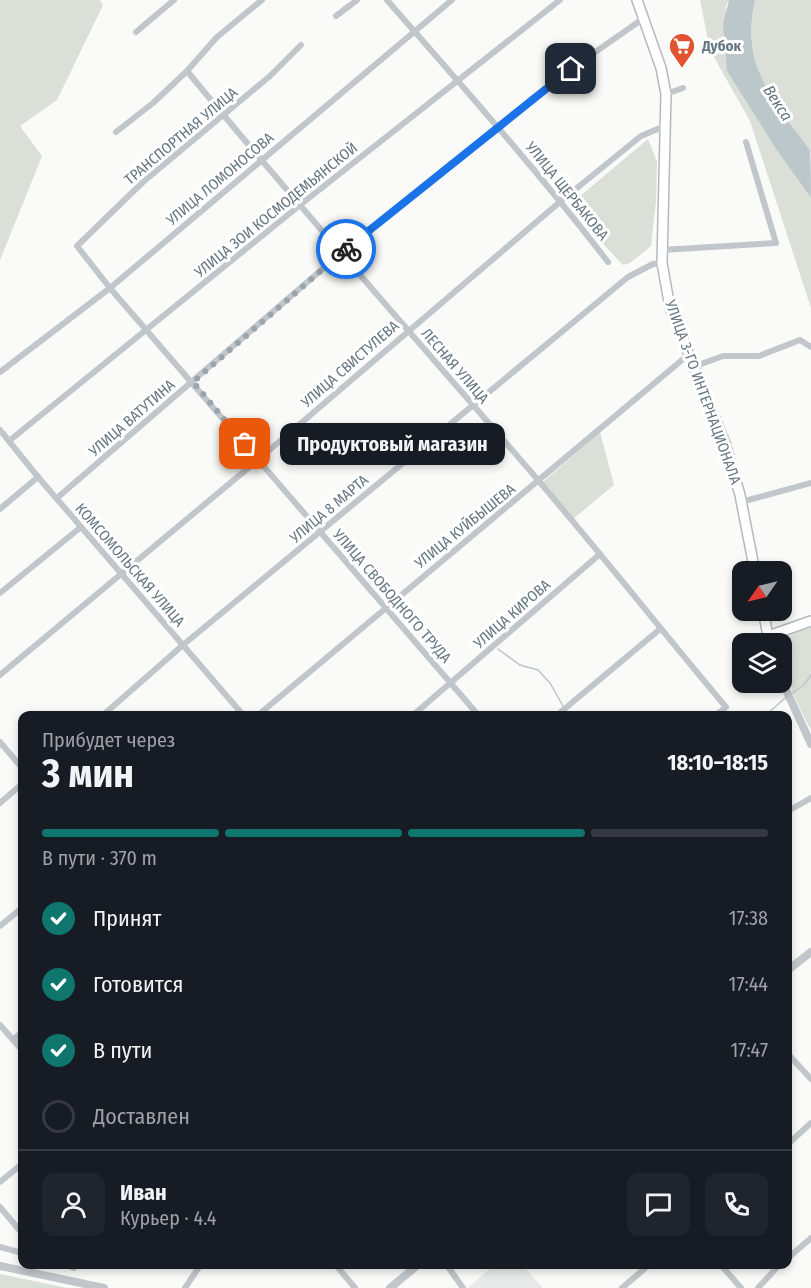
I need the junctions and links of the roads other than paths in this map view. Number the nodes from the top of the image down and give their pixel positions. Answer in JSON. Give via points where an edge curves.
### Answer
{"nodes":[{"id":1,"x":174,"y":0,"type":"edge"},
{"id":2,"x":262,"y":0,"type":"edge"},
{"id":3,"x":357,"y":0,"type":"edge"},
{"id":4,"x":387,"y":0,"type":"edge"},
{"id":5,"x":452,"y":0,"type":"edge"},
{"id":6,"x":560,"y":0,"type":"edge"},
{"id":7,"x":637,"y":0,"type":"edge"},
{"id":8,"x":336,"y":16,"type":"dead end"},
{"id":9,"x":644,"y":18,"type":"junction"},
{"id":10,"x":414,"y":31,"type":"junction"},
{"id":11,"x":136,"y":32,"type":"dead end"},
{"id":12,"x":301,"y":45,"type":"dead end"},
{"id":13,"x":187,"y":71,"type":"junction"},
{"id":14,"x":458,"y":81,"type":"junction"},
{"id":15,"x":683,"y":88,"type":"dead end"},
{"id":16,"x":666,"y":94,"type":"junction"},
{"id":17,"x":223,"y":116,"type":"junction"},
{"id":18,"x":665,"y":126,"type":"junction"},
{"id":19,"x":499,"y":127,"type":"junction"},
{"id":20,"x":116,"y":132,"type":"dead end"},
{"id":21,"x":746,"y":142,"type":"dead end"},
{"id":22,"x":261,"y":160,"type":"junction"},
{"id":23,"x":561,"y":201,"type":"junction"},
{"id":24,"x":300,"y":205,"type":"junction"},
{"id":25,"x":77,"y":246,"type":"joint"},
{"id":26,"x":662,"y":250,"type":"junction"},
{"id":27,"x":341,"y":253,"type":"junction"},
{"id":28,"x":608,"y":262,"type":"dead end"},
{"id":29,"x":662,"y":263,"type":"junction"},
{"id":30,"x":110,"y":288,"type":"junction"},
{"id":31,"x":147,"y":330,"type":"junction"},
{"id":32,"x":408,"y":330,"type":"junction"},
{"id":33,"x":811,"y":348,"type":"edge"},
{"id":34,"x":688,"y":355,"type":"junction"},
{"id":35,"x":693,"y":367,"type":"junction"},
{"id":36,"x":0,"y":372,"type":"edge"},
{"id":37,"x":193,"y":382,"type":"junction"},
{"id":38,"x":473,"y":405,"type":"junction"},
{"id":39,"x":0,"y":430,"type":"edge"},
{"id":40,"x":9,"y":441,"type":"junction"},
{"id":41,"x":259,"y":459,"type":"junction"},
{"id":42,"x":38,"y":477,"type":"junction"},
{"id":43,"x":538,"y":480,"type":"junction"},
{"id":44,"x":811,"y":483,"type":"edge"},
{"id":45,"x":57,"y":498,"type":"junction"},
{"id":46,"x":741,"y":502,"type":"junction"},
{"id":47,"x":0,"y":509,"type":"edge"},
{"id":48,"x":81,"y":527,"type":"junction"},
{"id":49,"x":321,"y":531,"type":"junction"},
{"id":50,"x":600,"y":554,"type":"junction"},
{"id":51,"x":753,"y":561,"type":"edge"},
{"id":52,"x":122,"y":574,"type":"junction"},
{"id":53,"x":0,"y":593,"type":"edge"},
{"id":54,"x":386,"y":606,"type":"junction"},
{"id":55,"x":811,"y":621,"type":"edge"},
{"id":56,"x":660,"y":629,"type":"junction"},
{"id":57,"x":784,"y":633,"type":"edge"},
{"id":58,"x":183,"y":645,"type":"junction"},
{"id":59,"x":0,"y":675,"type":"edge"},
{"id":60,"x":451,"y":682,"type":"junction"},
{"id":61,"x":787,"y":693,"type":"edge"},
{"id":62,"x":108,"y":711,"type":"edge"},
{"id":63,"x":240,"y":711,"type":"edge"},
{"id":64,"x":263,"y":711,"type":"edge"},
{"id":65,"x":418,"y":711,"type":"edge"},
{"id":66,"x":474,"y":711,"type":"edge"},
{"id":67,"x":562,"y":711,"type":"edge"},
{"id":68,"x":721,"y":711,"type":"edge"},
{"id":69,"x":0,"y":742,"type":"edge"},
{"id":70,"x":811,"y":744,"type":"edge"},
{"id":71,"x":18,"y":763,"type":"edge"},
{"id":72,"x":18,"y":787,"type":"edge"},
{"id":73,"x":811,"y":798,"type":"edge"},
{"id":74,"x":0,"y":803,"type":"edge"},
{"id":75,"x":792,"y":809,"type":"edge"},
{"id":76,"x":18,"y":911,"type":"edge"},
{"id":77,"x":0,"y":926,"type":"edge"},
{"id":78,"x":811,"y":952,"type":"edge"},
{"id":79,"x":792,"y":967,"type":"edge"},
{"id":80,"x":0,"y":1025,"type":"edge"},
{"id":81,"x":18,"y":1036,"type":"edge"},
{"id":82,"x":14,"y":1039,"type":"junction"},
{"id":83,"x":18,"y":1044,"type":"edge"},
{"id":84,"x":792,"y":1058,"type":"edge"},
{"id":85,"x":811,"y":1079,"type":"edge"},
{"id":86,"x":811,"y":1123,"type":"edge"},
{"id":87,"x":792,"y":1140,"type":"edge"},
{"id":88,"x":18,"y":1167,"type":"edge"},
{"id":89,"x":0,"y":1182,"type":"edge"},
{"id":90,"x":0,"y":1207,"type":"edge"},
{"id":91,"x":18,"y":1228,"type":"edge"},
{"id":92,"x":811,"y":1238,"type":"edge"},
{"id":93,"x":0,"y":1247,"type":"edge"},
{"id":94,"x":18,"y":1252,"type":"edge"},
{"id":95,"x":792,"y":1255,"type":"edge"},
{"id":96,"x":0,"y":1266,"type":"edge"},
{"id":97,"x":198,"y":1269,"type":"edge"},
{"id":98,"x":339,"y":1269,"type":"edge"},
{"id":99,"x":413,"y":1269,"type":"edge"},
{"id":100,"x":450,"y":1269,"type":"edge"},
{"id":101,"x":644,"y":1269,"type":"edge"},
{"id":102,"x":724,"y":1269,"type":"edge"},
{"id":103,"x":775,"y":1269,"type":"edge"},
{"id":104,"x":104,"y":1288,"type":"edge"},
{"id":105,"x":186,"y":1288,"type":"edge"},
{"id":106,"x":355,"y":1288,"type":"edge"},
{"id":107,"x":390,"y":1288,"type":"edge"},
{"id":108,"x":463,"y":1288,"type":"edge"},
{"id":109,"x":622,"y":1288,"type":"edge"},
{"id":110,"x":741,"y":1288,"type":"edge"},
{"id":111,"x":758,"y":1288,"type":"edge"}],
"edges":[{"from":1,"to":11,"type":"street"},
{"from":2,"to":13,"type":"street","via":[[217,37]]},
{"from":3,"to":8,"type":"street"},
{"from":4,"to":10,"type":"street","name":"УЛИЦА ЩЕРБАКОВА"},
{"from":5,"to":10,"type":"street","name":"УЛИЦА ЛОМОНОСОВА"},
{"from":6,"to":14,"type":"street","name":"УЛИЦА ЗОИ КОСМОДЕМЬЯНСКОЙ"},
{"from":7,"to":9,"type":"main road","name":"УЛИЦА 3-ГО ИНТЕРНАЦИОНАЛА"},
{"from":9,"to":16,"type":"main road","name":"УЛИЦА 3-ГО ИНТЕРНАЦИОНАЛА"},
{"from":9,"to":19,"type":"street","name":"УЛИЦА ВАТУТИНА","via":[[571,69]]},
{"from":10,"to":14,"type":"street","name":"УЛИЦА ЩЕРБАКОВА"},
{"from":10,"to":22,"type":"street","name":"УЛИЦА ЛОМОНОСОВА"},
{"from":12,"to":17,"type":"street","name":"ТРАНСПОРТНАЯ УЛИЦА"},
{"from":13,"to":17,"type":"street","name":"ЛЕСНАЯ УЛИЦА"},
{"from":13,"to":20,"type":"street"},
{"from":14,"to":19,"type":"street","name":"УЛИЦА ЩЕРБАКОВА"},
{"from":14,"to":24,"type":"street","name":"УЛИЦА ЗОИ КОСМОДЕМЬЯНСКОЙ"},
{"from":15,"to":16,"type":"street"},
{"from":16,"to":18,"type":"main road","name":"УЛИЦА 3-ГО ИНТЕРНАЦИОНАЛА"},
{"from":17,"to":22,"type":"street","name":"ЛЕСНАЯ УЛИЦА"},
{"from":17,"to":25,"type":"street","name":"ТРАНСПОРТНАЯ УЛИЦА","via":[[143,182]]},
{"from":18,"to":23,"type":"street","name":"УЛИЦА СВИСТУЛЕВА","via":[[641,136]]},
{"from":18,"to":26,"type":"main road","name":"УЛИЦА 3-ГО ИНТЕРНАЦИОНАЛА"},
{"from":19,"to":23,"type":"street","name":"УЛИЦА ЩЕРБАКОВА"},
{"from":19,"to":27,"type":"street","name":"УЛИЦА ВАТУТИНА"},
{"from":21,"to":26,"type":"street","via":[[776,243]]},
{"from":22,"to":24,"type":"street","name":"ЛЕСНАЯ УЛИЦА"},
{"from":22,"to":30,"type":"street","name":"УЛИЦА ЛОМОНОСОВА"},
{"from":23,"to":28,"type":"street","name":"УЛИЦА ЩЕРБАКОВА"},
{"from":23,"to":32,"type":"street","name":"УЛИЦА СВИСТУЛЕВА"},
{"from":24,"to":27,"type":"street","name":"ЛЕСНАЯ УЛИЦА"},
{"from":24,"to":31,"type":"street","name":"УЛИЦА ЗОИ КОСМОДЕМЬЯНСКОЙ"},
{"from":25,"to":30,"type":"street","name":"УЛИЦА СВОБОДНОГО ТРУДА"},
{"from":26,"to":29,"type":"main road","name":"УЛИЦА 3-ГО ИНТЕРНАЦИОНАЛА"},
{"from":27,"to":32,"type":"street","name":"ЛЕСНАЯ УЛИЦА"},
{"from":27,"to":37,"type":"street","name":"УЛИЦА ВАТУТИНА"},
{"from":29,"to":34,"type":"main road","name":"УЛИЦА 3-ГО ИНТЕРНАЦИОНАЛА","via":[[670,308]]},
{"from":29,"to":38,"type":"street","name":"УЛИЦА 8 МАРТА","via":[[628,277]]},
{"from":30,"to":31,"type":"street","name":"УЛИЦА СВОБОДНОГО ТРУДА"},
{"from":30,"to":36,"type":"street","name":"УЛИЦА ЛОМОНОСОВА"},
{"from":31,"to":37,"type":"street","name":"УЛИЦА СВОБОДНОГО ТРУДА"},
{"from":31,"to":40,"type":"street","name":"УЛИЦА ЗОИ КОСМОДЕМЬЯНСКОЙ"},
{"from":32,"to":38,"type":"street","name":"ЛЕСНАЯ УЛИЦА"},
{"from":32,"to":41,"type":"street","name":"УЛИЦА СВИСТУЛЕВА"},
{"from":33,"to":35,"type":"street","via":[[800,340],[759,356],[723,356]]},
{"from":34,"to":35,"type":"main road","name":"УЛИЦА 3-ГО ИНТЕРНАЦИОНАЛА"},
{"from":34,"to":43,"type":"street","name":"УЛИЦА КУЙБЫШЕВА"},
{"from":35,"to":46,"type":"main road","name":"УЛИЦА 3-ГО ИНТЕРНАЦИОНАЛА","via":[[725,443]]},
{"from":37,"to":41,"type":"street","name":"УЛИЦА СВОБОДНОГО ТРУДА"},
{"from":37,"to":45,"type":"street","name":"УЛИЦА ВАТУТИНА"},
{"from":38,"to":43,"type":"street","name":"ЛЕСНАЯ УЛИЦА"},
{"from":38,"to":49,"type":"street","name":"УЛИЦА 8 МАРТА"},
{"from":39,"to":40,"type":"street","name":"КОМСОМОЛЬСКАЯ УЛИЦА"},
{"from":40,"to":42,"type":"street","name":"КОМСОМОЛЬСКАЯ УЛИЦА"},
{"from":41,"to":49,"type":"street","name":"УЛИЦА СВОБОДНОГО ТРУДА"},
{"from":41,"to":52,"type":"street","name":"УЛИЦА СВИСТУЛЕВА"},
{"from":42,"to":45,"type":"street","name":"КОМСОМОЛЬСКАЯ УЛИЦА"},
{"from":42,"to":47,"type":"street"},
{"from":43,"to":50,"type":"street","name":"ЛЕСНАЯ УЛИЦА"},
{"from":43,"to":54,"type":"street","name":"УЛИЦА КУЙБЫШЕВА"},
{"from":44,"to":46,"type":"street"},
{"from":45,"to":48,"type":"street","name":"КОМСОМОЛЬСКАЯ УЛИЦА"},
{"from":46,"to":51,"type":"main road","name":"УЛИЦА 3-ГО ИНТЕРНАЦИОНАЛА"},
{"from":48,"to":52,"type":"street","name":"КОМСОМОЛЬСКАЯ УЛИЦА"},
{"from":48,"to":53,"type":"street"},
{"from":49,"to":54,"type":"street","name":"УЛИЦА СВОБОДНОГО ТРУДА"},
{"from":49,"to":58,"type":"street","name":"УЛИЦА 8 МАРТА"},
{"from":50,"to":56,"type":"street","name":"ЛЕСНАЯ УЛИЦА"},
{"from":50,"to":60,"type":"street","name":"УЛИЦА КИРОВА"},
{"from":52,"to":58,"type":"street","name":"КОМСОМОЛЬСКАЯ УЛИЦА"},
{"from":52,"to":59,"type":"street","name":"УЛИЦА СВИСТУЛЕВА"},
{"from":54,"to":60,"type":"street","name":"УЛИЦА СВОБОДНОГО ТРУДА"},
{"from":54,"to":64,"type":"street","name":"УЛИЦА КУЙБЫШЕВА"},
{"from":55,"to":57,"type":"main road"},
{"from":56,"to":67,"type":"street"},
{"from":56,"to":68,"type":"street","name":"ЛЕСНАЯ УЛИЦА","via":[[726,707]]},
{"from":58,"to":62,"type":"street","name":"УЛИЦА 8 МАРТА"},
{"from":58,"to":63,"type":"street","name":"КОМСОМОЛЬСКАЯ УЛИЦА"},
{"from":60,"to":65,"type":"street","name":"УЛИЦА КИРОВА"},
{"from":60,"to":66,"type":"street","name":"УЛИЦА СВОБОДНОГО ТРУДА"},
{"from":61,"to":70,"type":"street"},
{"from":69,"to":71,"type":"street"},
{"from":72,"to":74,"type":"street"},
{"from":73,"to":75,"type":"street"},
{"from":76,"to":77,"type":"street"},
{"from":78,"to":79,"type":"street"},
{"from":80,"to":82,"type":"street"},
{"from":81,"to":82,"type":"street"},
{"from":82,"to":83,"type":"street"},
{"from":84,"to":85,"type":"street"},
{"from":86,"to":87,"type":"street"},
{"from":88,"to":89,"type":"street"},
{"from":90,"to":91,"type":"street"},
{"from":92,"to":95,"type":"street"},
{"from":93,"to":94,"type":"street"},
{"from":96,"to":104,"type":"street"},
{"from":97,"to":105,"type":"street"},
{"from":98,"to":106,"type":"street"},
{"from":99,"to":107,"type":"street"},
{"from":100,"to":108,"type":"street"},
{"from":101,"to":109,"type":"street"},
{"from":102,"to":110,"type":"street"},
{"from":103,"to":111,"type":"street"}]}
